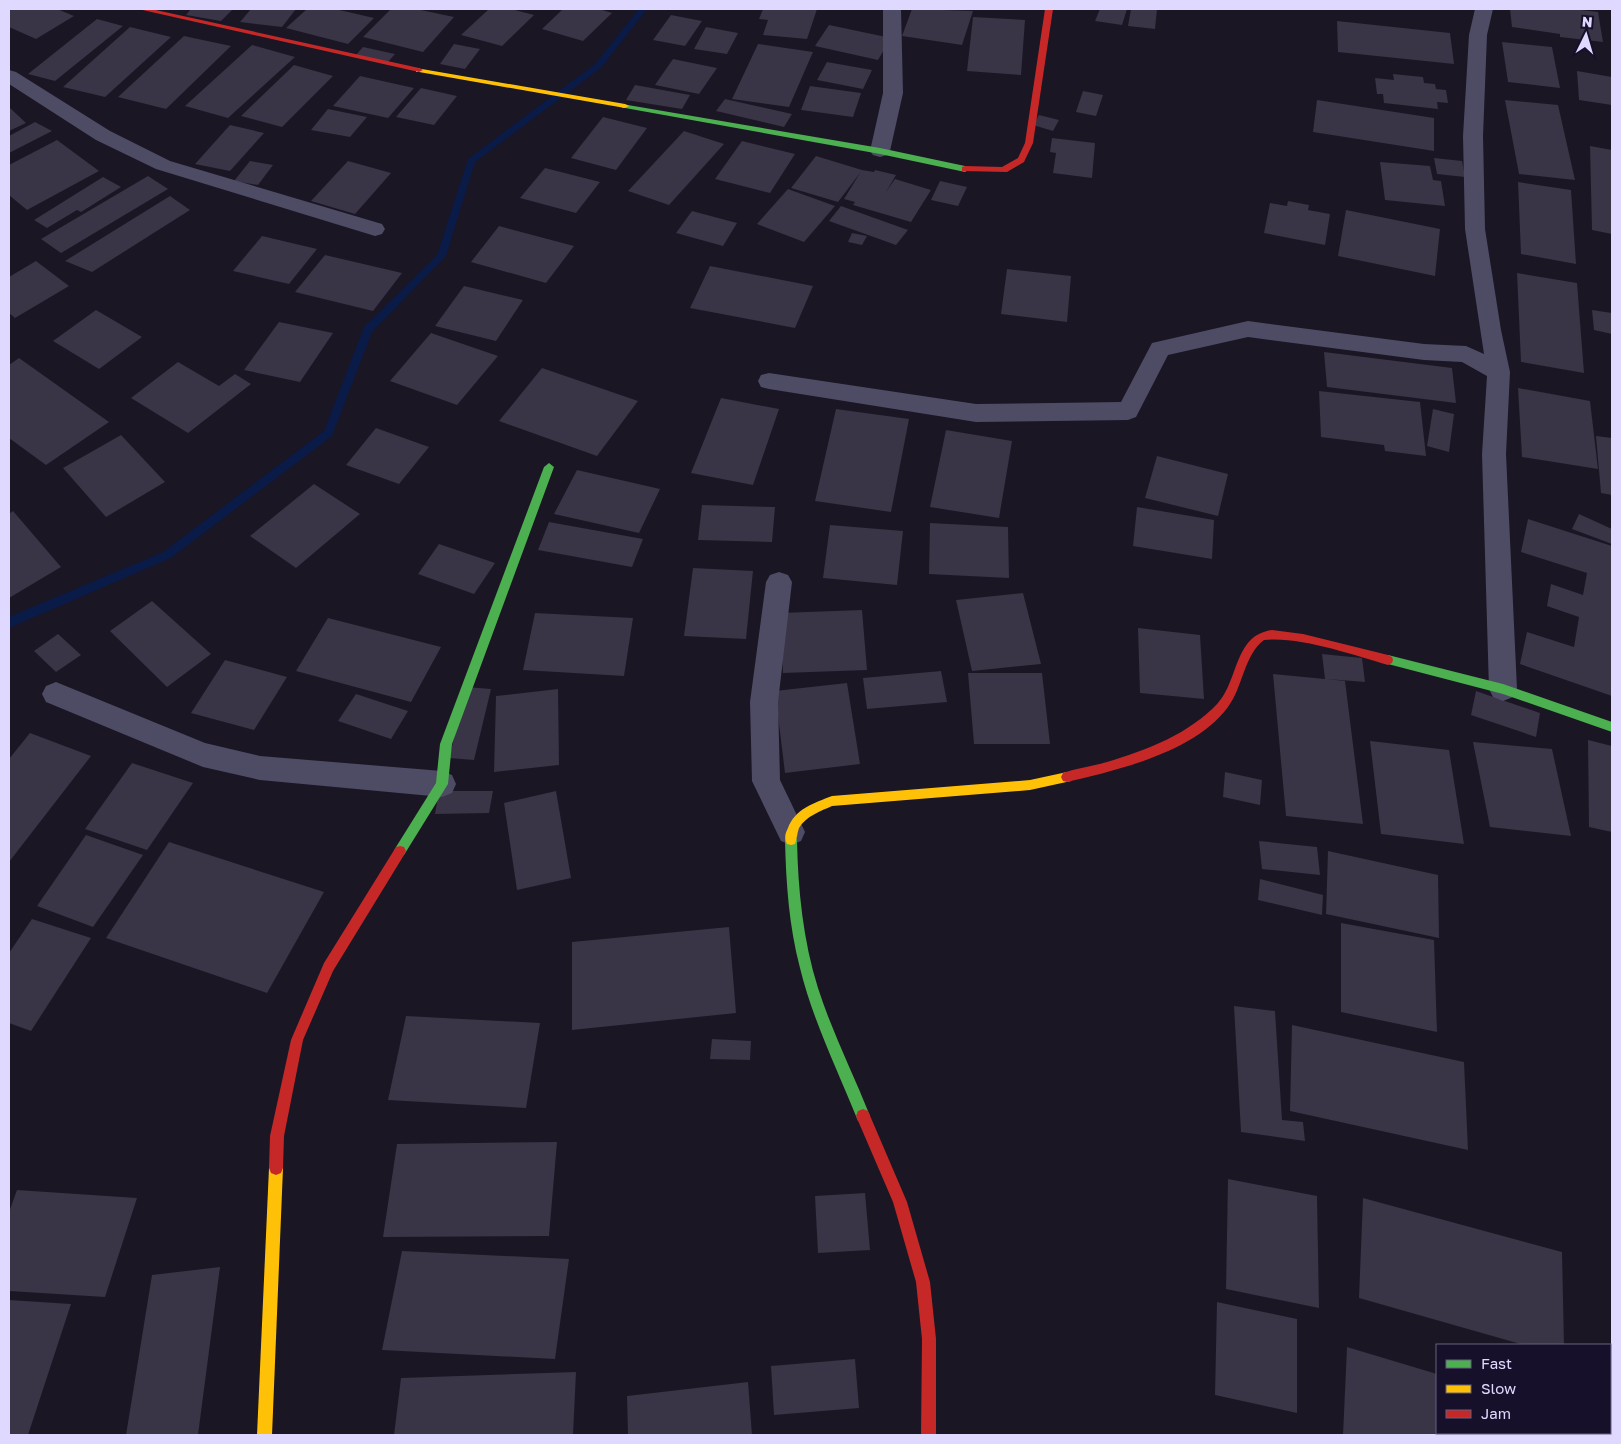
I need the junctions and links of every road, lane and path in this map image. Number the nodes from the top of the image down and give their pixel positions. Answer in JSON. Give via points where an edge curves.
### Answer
{"nodes":[{"id":1,"x":142,"y":9,"type":"edge"},
{"id":2,"x":892,"y":9,"type":"edge"},
{"id":3,"x":1049,"y":9,"type":"edge"},
{"id":4,"x":1484,"y":9,"type":"edge"},
{"id":5,"x":9,"y":76,"type":"edge"},
{"id":6,"x":880,"y":151,"type":"junction"},
{"id":7,"x":375,"y":229,"type":"dead end"},
{"id":8,"x":1499,"y":372,"type":"junction"},
{"id":9,"x":769,"y":381,"type":"dead end"},
{"id":10,"x":549,"y":467,"type":"dead end"},
{"id":11,"x":779,"y":582,"type":"dead end"},
{"id":12,"x":1503,"y":688,"type":"junction"},
{"id":13,"x":56,"y":694,"type":"dead end"},
{"id":14,"x":1612,"y":727,"type":"edge"},
{"id":15,"x":442,"y":784,"type":"junction"},
{"id":16,"x":791,"y":832,"type":"junction"},
{"id":17,"x":264,"y":1435,"type":"edge"},
{"id":18,"x":929,"y":1435,"type":"edge"}],
"edges":[{"from":1,"to":6,"type":"street","via":[[408,68]]},
{"from":2,"to":6,"type":"street","via":[[893,93]]},
{"from":3,"to":6,"type":"street","via":[[1029,142],[1022,160],[1004,170],[970,170]]},
{"from":4,"to":8,"type":"street","via":[[1478,36],[1473,136],[1475,229]]},
{"from":5,"to":7,"type":"street","via":[[129,151]]},
{"from":8,"to":9,"type":"street","via":[[1466,354],[1424,352],[1248,329],[1160,349],[1128,411],[976,412]]},
{"from":8,"to":12,"type":"street","via":[[1494,454]]},
{"from":10,"to":15,"type":"street","via":[[446,744]]},
{"from":11,"to":16,"type":"street","via":[[764,702],[766,781]]},
{"from":12,"to":14,"type":"street"},
{"from":12,"to":16,"type":"street","via":[[1295,638],[1262,636],[1253,643],[1224,704],[1199,726],[1152,752],[1093,771],[1030,785],[832,801],[805,812]]},
{"from":13,"to":15,"type":"street","via":[[204,755],[260,768]]},
{"from":15,"to":17,"type":"street","via":[[328,967],[297,1040],[277,1136]]},
{"from":16,"to":18,"type":"street","via":[[791,873],[798,937],[818,1008],[900,1202],[923,1282],[929,1339]]}]}
